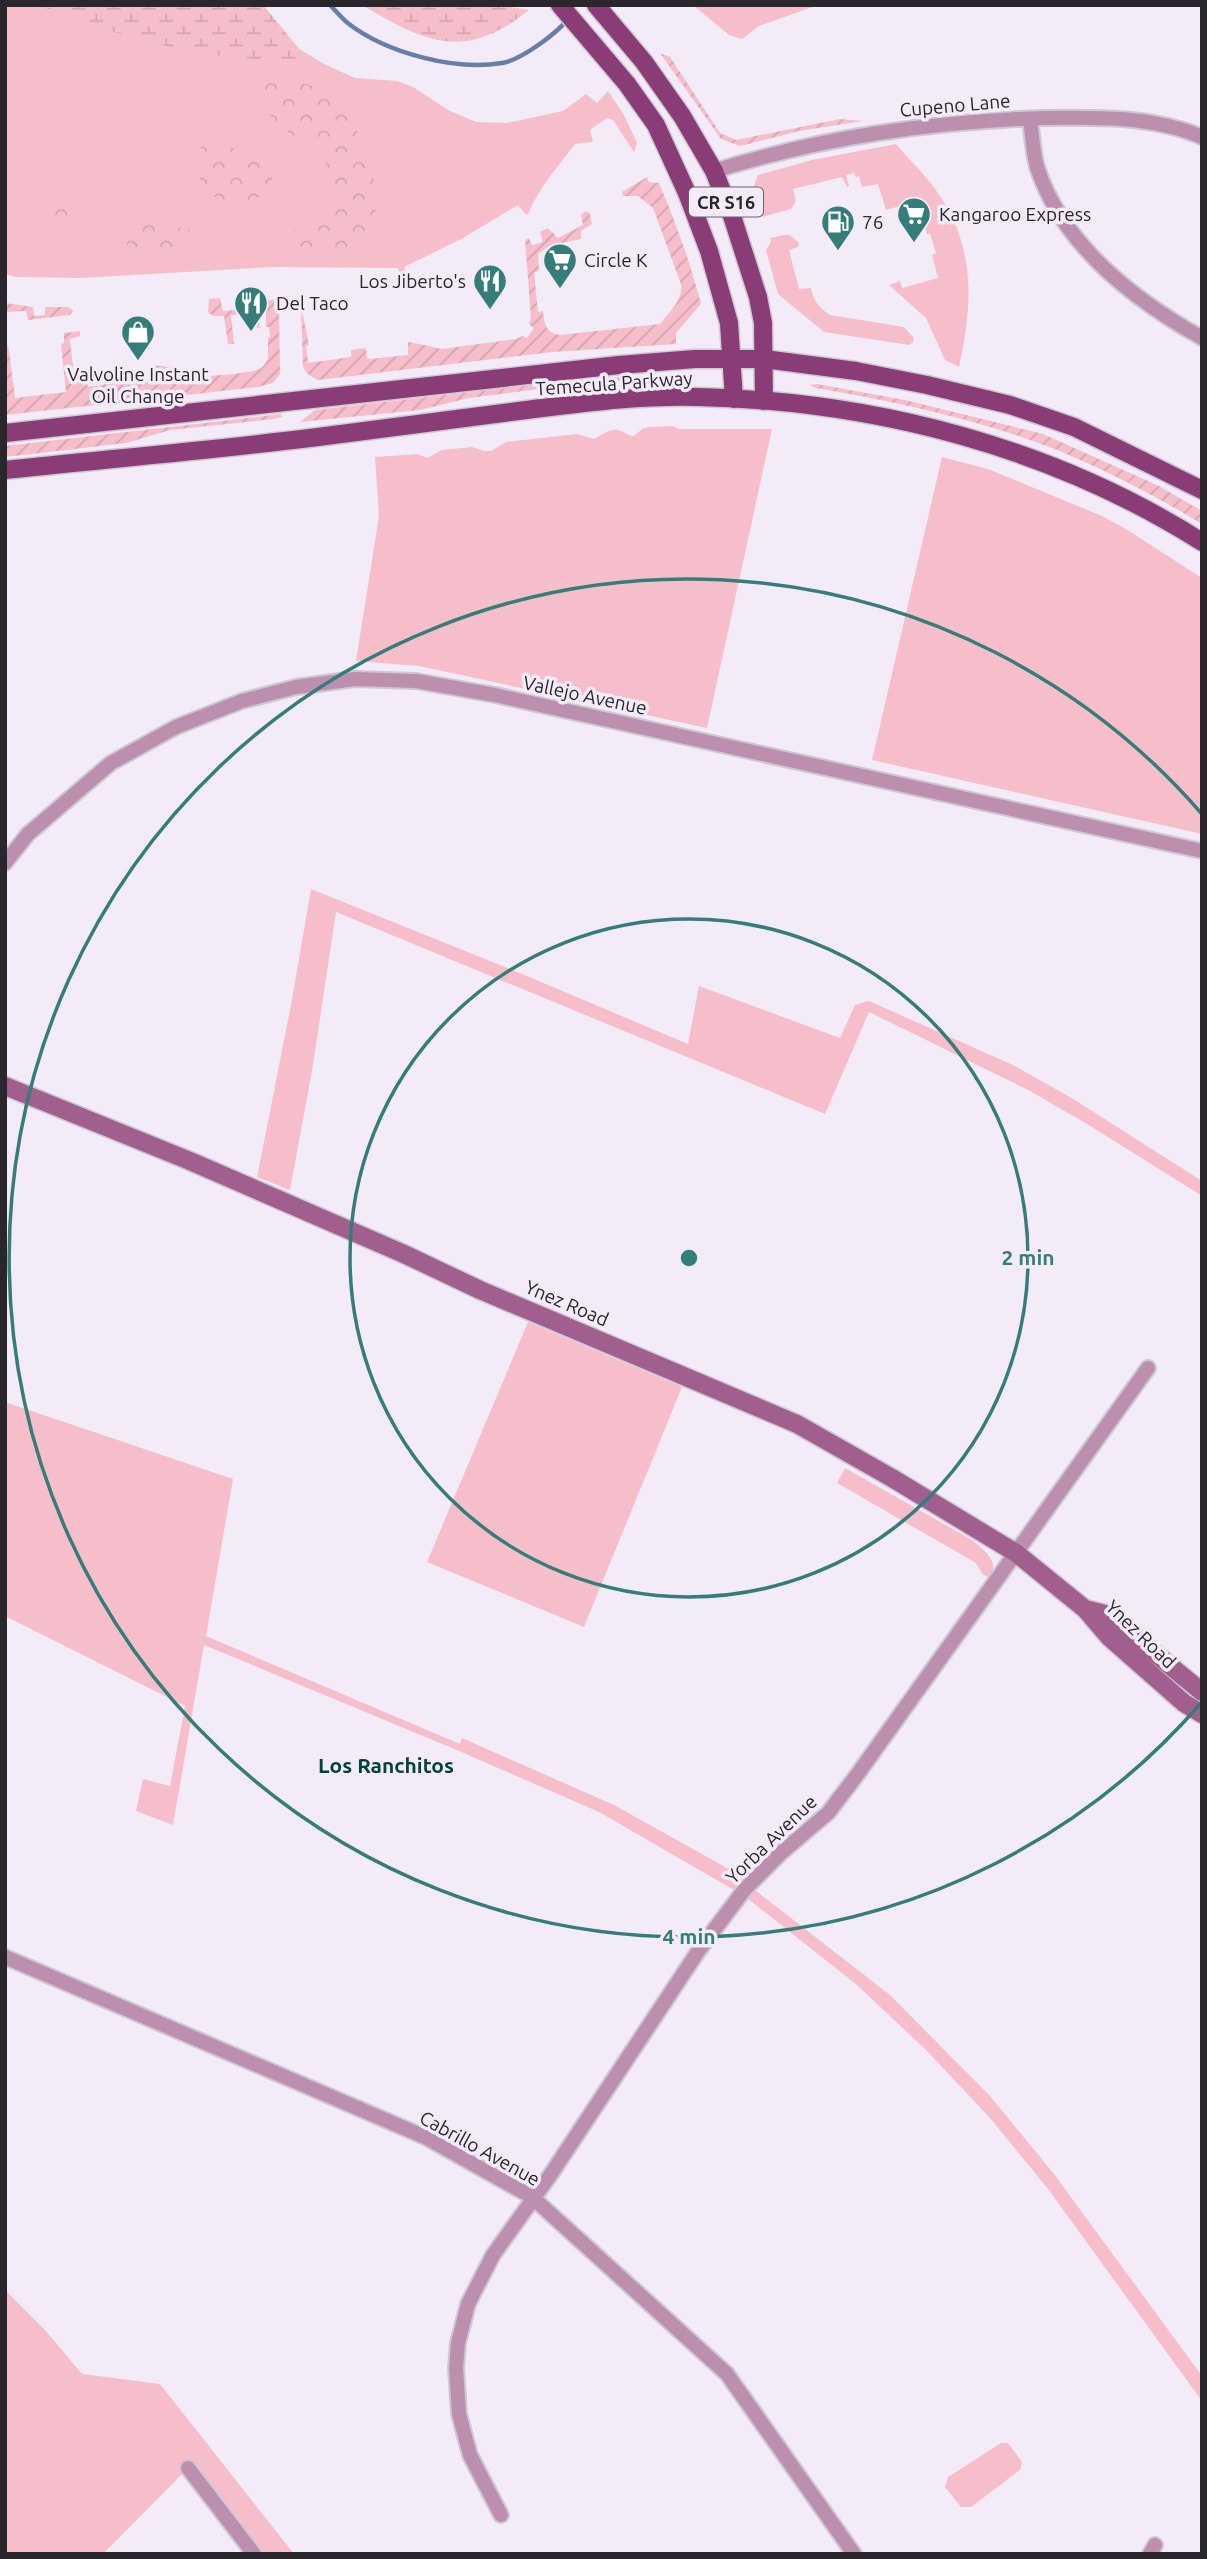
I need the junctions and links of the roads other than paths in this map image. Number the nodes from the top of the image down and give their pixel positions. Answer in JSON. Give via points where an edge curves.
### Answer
{"nodes":[{"id":1,"x":560,"y":5,"type":"edge"},
{"id":2,"x":596,"y":5,"type":"edge"},
{"id":3,"x":1030,"y":119,"type":"junction"},
{"id":4,"x":1202,"y":137,"type":"edge"},
{"id":5,"x":713,"y":171,"type":"junction"},
{"id":6,"x":1202,"y":338,"type":"edge"},
{"id":7,"x":731,"y":358,"type":"junction"},
{"id":8,"x":764,"y":359,"type":"junction"},
{"id":9,"x":734,"y":399,"type":"junction"},
{"id":10,"x":764,"y":401,"type":"junction"},
{"id":11,"x":5,"y":433,"type":"edge"},
{"id":12,"x":5,"y":470,"type":"edge"},
{"id":13,"x":1202,"y":490,"type":"edge"},
{"id":14,"x":1202,"y":542,"type":"edge"},
{"id":15,"x":1202,"y":851,"type":"edge"},
{"id":16,"x":5,"y":863,"type":"edge"},
{"id":17,"x":5,"y":1086,"type":"edge"},
{"id":18,"x":1148,"y":1368,"type":"dead end"},
{"id":19,"x":1016,"y":1553,"type":"junction"},
{"id":20,"x":1084,"y":1609,"type":"junction"},
{"id":21,"x":1202,"y":1692,"type":"edge"},
{"id":22,"x":1202,"y":1714,"type":"edge"},
{"id":23,"x":5,"y":1956,"type":"edge"},
{"id":24,"x":532,"y":2197,"type":"junction"},
{"id":25,"x":188,"y":2468,"type":"dead end"},
{"id":26,"x":501,"y":2515,"type":"dead end"},
{"id":27,"x":254,"y":2554,"type":"edge"},
{"id":28,"x":854,"y":2554,"type":"edge"}],
"edges":[{"from":1,"to":7,"type":"main road","number":"CR S16","via":[[656,125],[709,251],[729,323]]},
{"from":2,"to":5,"type":"main road","number":"CR S16","via":[[644,62]]},
{"from":3,"to":4,"type":"street","name":"Cupeno Lane","via":[[1092,117],[1142,122]]},
{"from":3,"to":5,"type":"street","name":"Cupeno Lane","via":[[893,129],[776,152]]},
{"from":3,"to":6,"type":"street","via":[[1037,166],[1065,223],[1122,284]]},
{"from":5,"to":8,"type":"main road","number":"CR S16","via":[[758,298]]},
{"from":7,"to":8,"type":"main road","name":"Temecula Parkway"},
{"from":7,"to":9,"type":"main road","number":"CR S16"},
{"from":7,"to":11,"type":"main road","name":"Temecula Parkway","via":[[619,365]]},
{"from":8,"to":10,"type":"main road","number":"CR S16"},
{"from":8,"to":13,"type":"main road","name":"Temecula Parkway","via":[[866,373],[1010,405],[1074,427]]},
{"from":9,"to":10,"type":"main road","name":"Temecula Parkway"},
{"from":9,"to":12,"type":"main road","name":"Temecula Parkway","via":[[695,397],[562,406]]},
{"from":10,"to":14,"type":"main road","name":"Temecula Parkway","via":[[910,422],[1027,455],[1135,503]]},
{"from":15,"to":16,"type":"street","name":"Vallejo Avenue","via":[[495,695],[416,681],[355,679],[242,701],[176,727],[111,762],[28,834]]},
{"from":17,"to":19,"type":"main road","name":"Ynez Road","via":[[190,1161],[797,1424]]},
{"from":18,"to":19,"type":"street","name":"Yorba Avenue"},
{"from":19,"to":20,"type":"main road","name":"Ynez Road"},
{"from":19,"to":24,"type":"street","name":"Yorba Avenue","via":[[828,1812],[737,1899]]},
{"from":20,"to":21,"type":"main road","name":"Ynez Road","via":[[1117,1622]]},
{"from":20,"to":22,"type":"main road","name":"Ynez Road","via":[[1109,1637]]},
{"from":23,"to":24,"type":"street","name":"Cabrillo Avenue","via":[[425,2137]]},
{"from":24,"to":26,"type":"street","name":"Yorba Avenue","via":[[493,2255],[468,2304],[458,2343],[460,2414],[470,2455]]},
{"from":24,"to":28,"type":"street","name":"Cabrillo Avenue","via":[[727,2374]]},
{"from":25,"to":27,"type":"street"}]}
